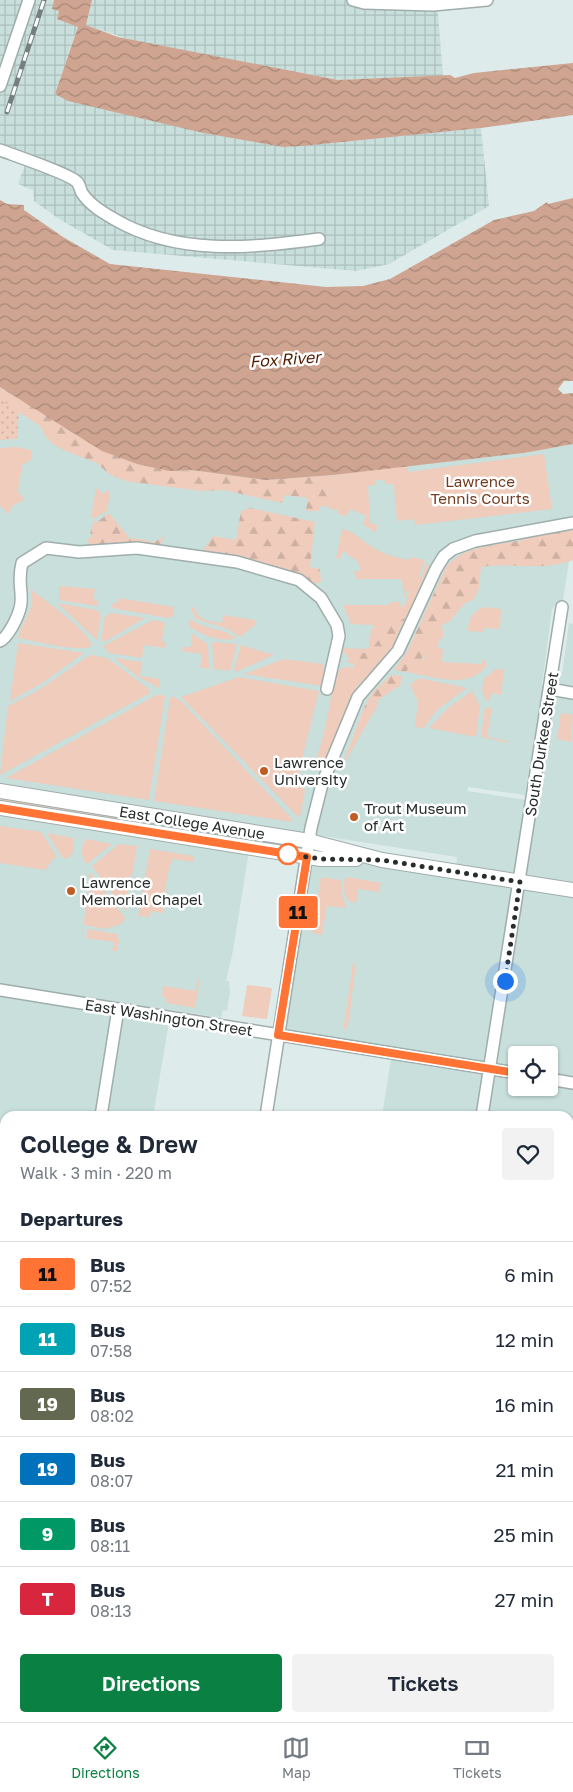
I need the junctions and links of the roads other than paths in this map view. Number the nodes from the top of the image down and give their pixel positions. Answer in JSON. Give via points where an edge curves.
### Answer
{"nodes":[{"id":1,"x":28,"y":0,"type":"edge"},
{"id":2,"x":353,"y":0,"type":"edge"},
{"id":3,"x":487,"y":0,"type":"edge"},
{"id":4,"x":0,"y":86,"type":"edge"},
{"id":5,"x":0,"y":150,"type":"edge"},
{"id":6,"x":319,"y":239,"type":"dead end"},
{"id":7,"x":573,"y":523,"type":"edge"},
{"id":8,"x":562,"y":607,"type":"dead end"},
{"id":9,"x":0,"y":641,"type":"edge"},
{"id":10,"x":327,"y":689,"type":"dead end"},
{"id":11,"x":550,"y":690,"type":"junction"},
{"id":12,"x":573,"y":693,"type":"edge"},
{"id":13,"x":0,"y":791,"type":"edge"},
{"id":14,"x":0,"y":808,"type":"edge"},
{"id":15,"x":309,"y":840,"type":"junction"},
{"id":16,"x":307,"y":857,"type":"junction"},
{"id":17,"x":382,"y":860,"type":"junction"},
{"id":18,"x":520,"y":882,"type":"junction"},
{"id":19,"x":573,"y":890,"type":"edge"},
{"id":20,"x":0,"y":990,"type":"edge"},
{"id":21,"x":118,"y":1009,"type":"junction"},
{"id":22,"x":278,"y":1035,"type":"junction"},
{"id":23,"x":490,"y":1069,"type":"junction"},
{"id":24,"x":508,"y":1072,"type":"edge"},
{"id":25,"x":558,"y":1080,"type":"edge"},
{"id":26,"x":573,"y":1083,"type":"edge"},
{"id":27,"x":102,"y":1111,"type":"edge"},
{"id":28,"x":267,"y":1111,"type":"edge"},
{"id":29,"x":483,"y":1111,"type":"edge"}],
"edges":[{"from":1,"to":4,"type":"street"},
{"from":2,"to":3,"type":"street","via":[[433,5]]},
{"from":5,"to":6,"type":"street","via":[[77,182],[95,207],[116,220],[176,243],[218,247],[266,246]]},
{"from":7,"to":15,"type":"street","via":[[475,541],[447,553],[436,568],[398,651],[365,686],[355,702],[322,784]]},
{"from":8,"to":11,"type":"street","name":"South Durkee Street"},
{"from":9,"to":10,"type":"street","via":[[21,610],[19,575],[22,563],[33,554],[46,548],[79,552],[126,548],[171,552],[257,566],[299,580],[312,589],[331,611],[339,632]]},
{"from":11,"to":12,"type":"street"},
{"from":11,"to":18,"type":"street","name":"South Durkee Street"},
{"from":13,"to":15,"type":"main road","name":"East College Avenue"},
{"from":14,"to":16,"type":"main road","name":"East College Avenue"},
{"from":15,"to":16,"type":"street"},
{"from":15,"to":17,"type":"main road","name":"East College Avenue"},
{"from":16,"to":17,"type":"main road","name":"East College Avenue"},
{"from":16,"to":22,"type":"street"},
{"from":17,"to":18,"type":"main road","name":"East College Avenue"},
{"from":18,"to":19,"type":"main road","name":"East College Avenue"},
{"from":18,"to":23,"type":"street","name":"South Durkee Street"},
{"from":20,"to":21,"type":"street","name":"East Washington Street"},
{"from":21,"to":22,"type":"street","name":"East Washington Street"},
{"from":21,"to":27,"type":"street"},
{"from":22,"to":23,"type":"street","name":"East Washington Street"},
{"from":22,"to":28,"type":"street"},
{"from":23,"to":24,"type":"street","name":"East Washington Street"},
{"from":23,"to":29,"type":"street","name":"South Durkee Street"},
{"from":25,"to":26,"type":"street"}]}
